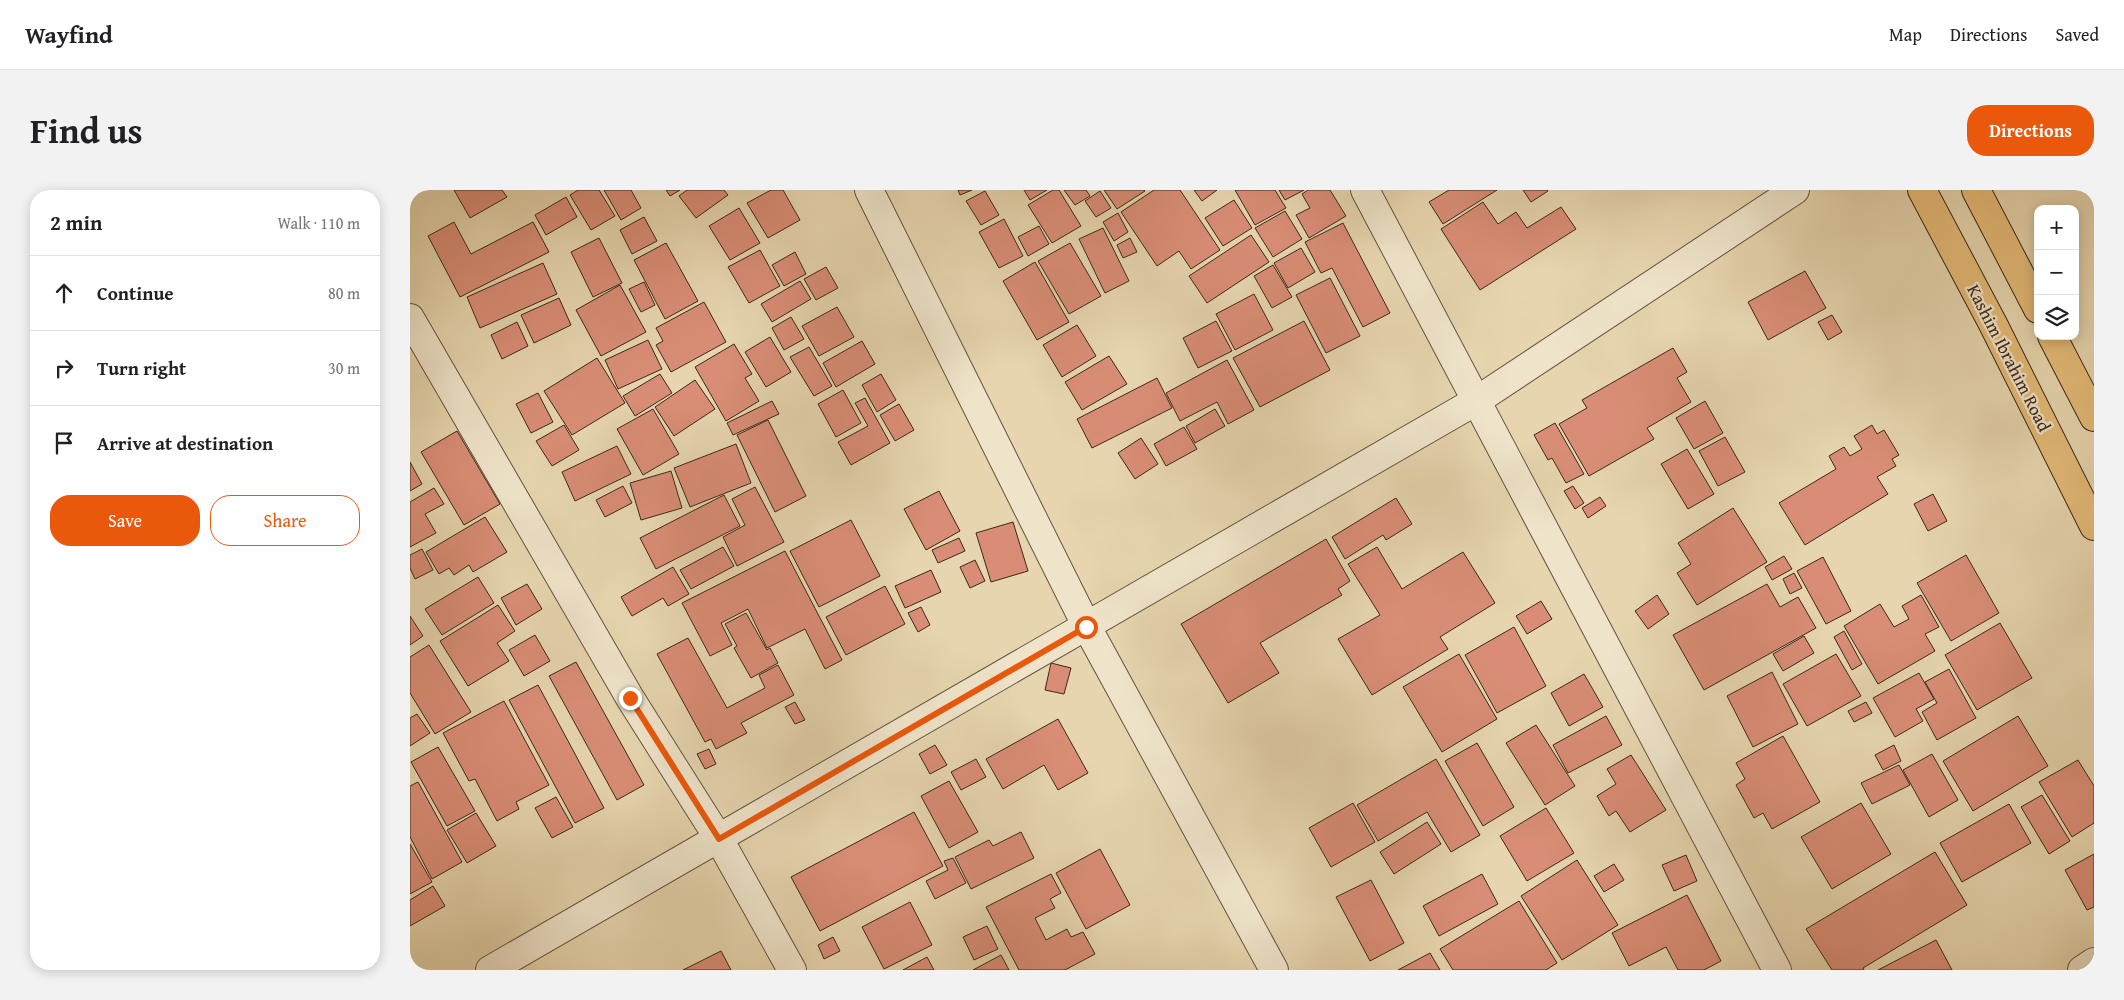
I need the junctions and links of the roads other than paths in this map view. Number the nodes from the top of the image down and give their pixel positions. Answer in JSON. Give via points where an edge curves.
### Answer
{"nodes":[{"id":1,"x":869,"y":190,"type":"edge"},
{"id":2,"x":1365,"y":190,"type":"edge"},
{"id":3,"x":1795,"y":190,"type":"edge"},
{"id":4,"x":1922,"y":190,"type":"edge"},
{"id":5,"x":1976,"y":190,"type":"edge"},
{"id":6,"x":2034,"y":300,"type":"edge"},
{"id":7,"x":410,"y":318,"type":"edge"},
{"id":8,"x":2054,"y":340,"type":"edge"},
{"id":9,"x":1476,"y":401,"type":"junction"},
{"id":10,"x":2094,"y":417,"type":"edge"},
{"id":11,"x":2094,"y":526,"type":"edge"},
{"id":12,"x":1086,"y":627,"type":"junction"},
{"id":13,"x":719,"y":839,"type":"junction"},
{"id":14,"x":2094,"y":962,"type":"edge"},
{"id":15,"x":490,"y":970,"type":"edge"},
{"id":16,"x":792,"y":970,"type":"edge"},
{"id":17,"x":1274,"y":970,"type":"edge"},
{"id":18,"x":1777,"y":970,"type":"edge"},
{"id":19,"x":2082,"y":970,"type":"edge"}],
"edges":[{"from":1,"to":12,"type":"street"},
{"from":2,"to":9,"type":"street"},
{"from":3,"to":9,"type":"street"},
{"from":4,"to":11,"type":"highway","name":"Kashim Ibrahim Road"},
{"from":5,"to":6,"type":"highway"},
{"from":7,"to":13,"type":"street","via":[[630,698]]},
{"from":8,"to":10,"type":"highway"},
{"from":9,"to":12,"type":"street"},
{"from":9,"to":18,"type":"street"},
{"from":12,"to":13,"type":"street"},
{"from":12,"to":17,"type":"street"},
{"from":13,"to":15,"type":"street"},
{"from":13,"to":16,"type":"street"},
{"from":14,"to":19,"type":"street"}]}
